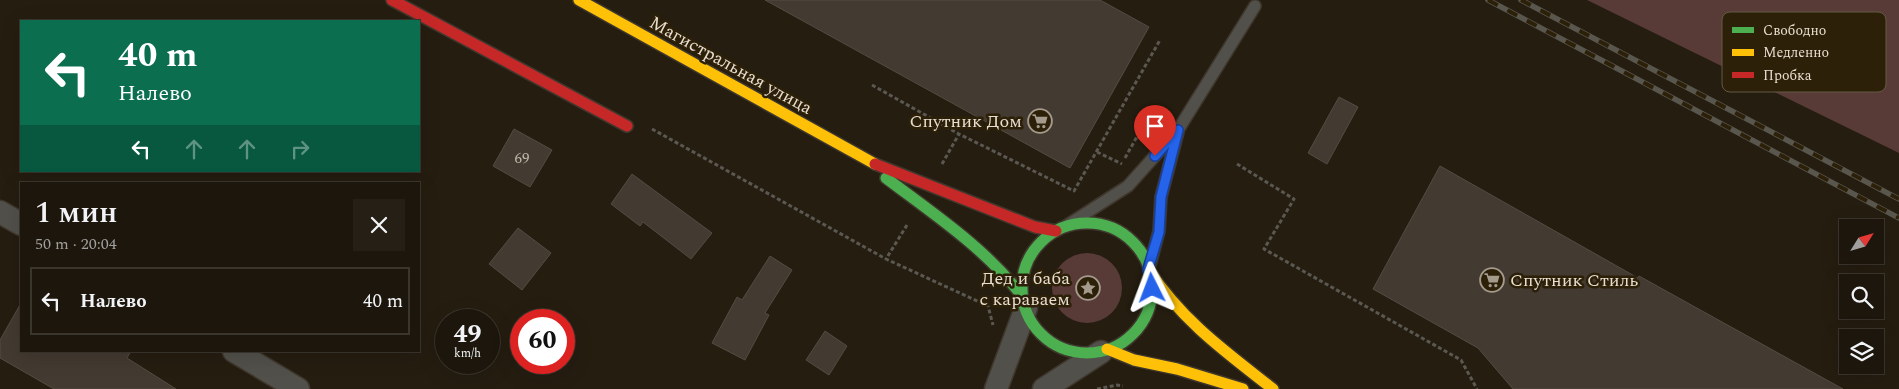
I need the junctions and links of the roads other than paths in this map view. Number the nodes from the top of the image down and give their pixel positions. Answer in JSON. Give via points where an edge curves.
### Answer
{"nodes":[{"id":1,"x":392,"y":0,"type":"edge"},
{"id":2,"x":579,"y":0,"type":"edge"},
{"id":3,"x":1255,"y":6,"type":"dead end"},
{"id":4,"x":627,"y":126,"type":"road end"},
{"id":5,"x":1178,"y":130,"type":"junction"},
{"id":6,"x":866,"y":161,"type":"junction"},
{"id":7,"x":1061,"y":228,"type":"junction"},
{"id":8,"x":1148,"y":269,"type":"junction"},
{"id":9,"x":1024,"y":303,"type":"junction"},
{"id":10,"x":1104,"y":351,"type":"junction"},
{"id":11,"x":236,"y":352,"type":"edge"},
{"id":12,"x":298,"y":389,"type":"edge"},
{"id":13,"x":996,"y":389,"type":"edge"},
{"id":14,"x":1044,"y":389,"type":"edge"},
{"id":15,"x":1242,"y":389,"type":"edge"},
{"id":16,"x":1273,"y":389,"type":"edge"}],
"edges":[{"from":1,"to":4,"type":"main road"},
{"from":2,"to":6,"type":"main road","name":"Магистральная улица"},
{"from":3,"to":5,"type":"lane"},
{"from":5,"to":7,"type":"lane","via":[[1128,186]]},
{"from":5,"to":8,"type":"lane","via":[[1161,197],[1159,232]]},
{"from":6,"to":7,"type":"main road","name":"Магистральная улица","via":[[1035,227]]},
{"from":6,"to":9,"type":"main road","name":"Магистральная улица","via":[[990,259],[1008,276]]},
{"from":7,"to":8,"type":"main road","name":"Магистральная улица","via":[[1093,223],[1119,231],[1139,249]]},
{"from":7,"to":9,"type":"main road","via":[[1036,248],[1029,259],[1024,272]]},
{"from":8,"to":10,"type":"main road","name":"Магистральная улица","via":[[1151,301],[1140,326],[1130,336]]},
{"from":8,"to":16,"type":"main road","name":"Магистральная улица","via":[[1160,289],[1203,333]]},
{"from":9,"to":10,"type":"main road","name":"Магистральная улица","via":[[1037,329],[1055,344],[1086,354]]},
{"from":9,"to":13,"type":"street"},
{"from":10,"to":14,"type":"street"},
{"from":10,"to":15,"type":"main road","name":"Магистральная улица"},
{"from":11,"to":12,"type":"street"}]}
